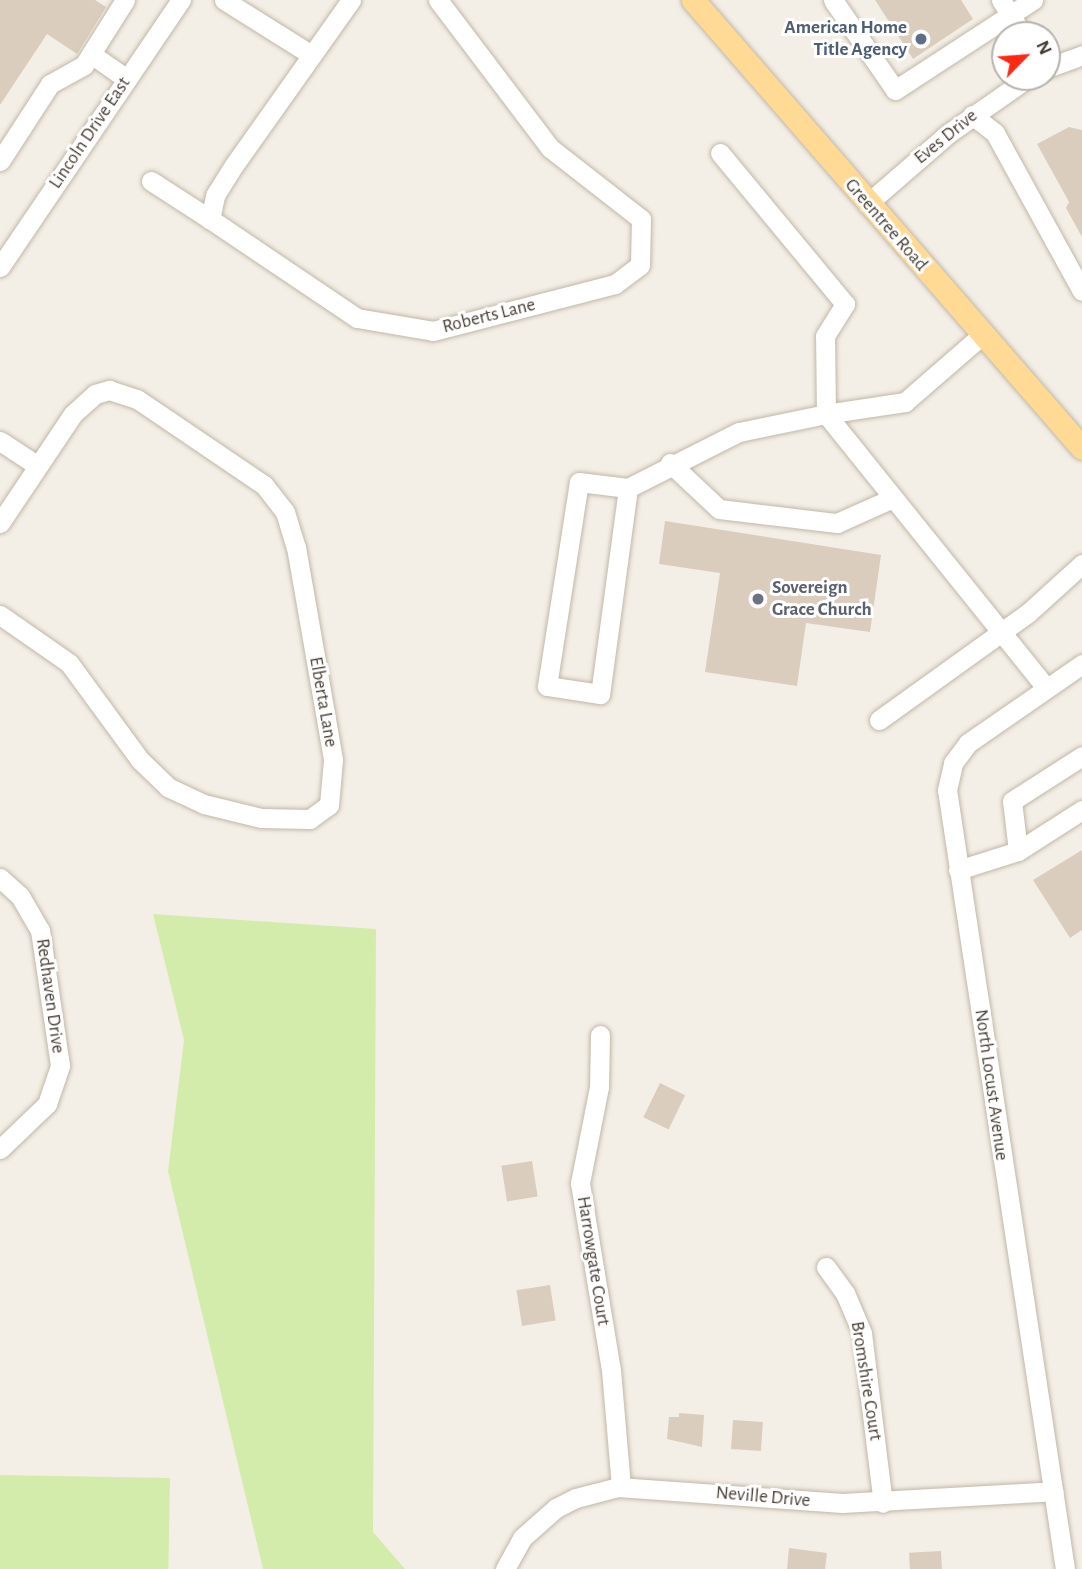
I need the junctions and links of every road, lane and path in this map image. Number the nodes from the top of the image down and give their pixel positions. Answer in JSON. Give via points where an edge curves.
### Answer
{"nodes":[{"id":1,"x":125,"y":0,"type":"edge"},
{"id":2,"x":181,"y":0,"type":"edge"},
{"id":3,"x":224,"y":0,"type":"edge"},
{"id":4,"x":351,"y":0,"type":"edge"},
{"id":5,"x":438,"y":0,"type":"edge"},
{"id":6,"x":693,"y":0,"type":"edge"},
{"id":7,"x":833,"y":0,"type":"edge"},
{"id":8,"x":1033,"y":0,"type":"edge"},
{"id":9,"x":1006,"y":8,"type":"edge"},
{"id":10,"x":91,"y":54,"type":"junction"},
{"id":11,"x":310,"y":54,"type":"junction"},
{"id":12,"x":1082,"y":55,"type":"edge"},
{"id":13,"x":1061,"y":63,"type":"edge"},
{"id":14,"x":127,"y":79,"type":"junction"},
{"id":15,"x":1008,"y":91,"type":"edge"},
{"id":16,"x":972,"y":115,"type":"junction"},
{"id":17,"x":720,"y":153,"type":"dead end"},
{"id":18,"x":0,"y":161,"type":"edge"},
{"id":19,"x":151,"y":181,"type":"dead end"},
{"id":20,"x":867,"y":204,"type":"junction"},
{"id":21,"x":210,"y":219,"type":"junction"},
{"id":22,"x":0,"y":267,"type":"edge"},
{"id":23,"x":1082,"y":291,"type":"edge"},
{"id":24,"x":982,"y":335,"type":"junction"},
{"id":25,"x":826,"y":414,"type":"junction"},
{"id":26,"x":0,"y":441,"type":"edge"},
{"id":27,"x":1082,"y":448,"type":"edge"},
{"id":28,"x":670,"y":464,"type":"junction"},
{"id":29,"x":38,"y":466,"type":"junction"},
{"id":30,"x":628,"y":488,"type":"junction"},
{"id":31,"x":893,"y":498,"type":"junction"},
{"id":32,"x":0,"y":523,"type":"edge"},
{"id":33,"x":1082,"y":564,"type":"edge"},
{"id":34,"x":0,"y":615,"type":"edge"},
{"id":35,"x":1000,"y":632,"type":"junction"},
{"id":36,"x":1082,"y":664,"type":"edge"},
{"id":37,"x":1046,"y":688,"type":"junction"},
{"id":38,"x":878,"y":720,"type":"dead end"},
{"id":39,"x":1082,"y":756,"type":"edge"},
{"id":40,"x":1082,"y":810,"type":"edge"},
{"id":41,"x":1018,"y":851,"type":"junction"},
{"id":42,"x":958,"y":870,"type":"junction"},
{"id":43,"x":0,"y":878,"type":"edge"},
{"id":44,"x":600,"y":1035,"type":"dead end"},
{"id":45,"x":0,"y":1149,"type":"edge"},
{"id":46,"x":826,"y":1267,"type":"dead end"},
{"id":47,"x":621,"y":1487,"type":"junction"},
{"id":48,"x":1054,"y":1491,"type":"junction"},
{"id":49,"x":883,"y":1503,"type":"junction"},
{"id":50,"x":505,"y":1569,"type":"edge"},
{"id":51,"x":1065,"y":1569,"type":"edge"}],
"edges":[{"from":1,"to":10,"type":"street"},
{"from":2,"to":14,"type":"street","name":"Lincoln Drive East"},
{"from":3,"to":11,"type":"street"},
{"from":4,"to":11,"type":"street"},
{"from":5,"to":21,"type":"street","name":"Roberts Lane","via":[[550,148],[641,219],[640,265],[615,284],[433,331],[357,318]]},
{"from":6,"to":20,"type":"main road","name":"Greentree Road"},
{"from":7,"to":9,"type":"street","via":[[895,90]]},
{"from":8,"to":9,"type":"street"},
{"from":10,"to":14,"type":"street"},
{"from":10,"to":18,"type":"street","via":[[84,65],[50,83]]},
{"from":11,"to":21,"type":"street","via":[[215,196]]},
{"from":12,"to":13,"type":"street"},
{"from":14,"to":22,"type":"street","name":"Lincoln Drive East"},
{"from":15,"to":16,"type":"street","name":"Eves Drive"},
{"from":16,"to":20,"type":"street","name":"Eves Drive"},
{"from":16,"to":23,"type":"street","via":[[995,133]]},
{"from":17,"to":25,"type":"street","via":[[845,304],[825,336]]},
{"from":19,"to":21,"type":"street"},
{"from":20,"to":24,"type":"main road","name":"Greentree Road"},
{"from":24,"to":25,"type":"street","via":[[905,401]]},
{"from":24,"to":27,"type":"main road","name":"Greentree Road"},
{"from":25,"to":28,"type":"street","via":[[739,432]]},
{"from":25,"to":31,"type":"street"},
{"from":26,"to":29,"type":"street"},
{"from":28,"to":30,"type":"street"},
{"from":28,"to":31,"type":"street","via":[[719,509],[837,523]]},
{"from":29,"to":32,"type":"street","name":"Elberta Lane"},
{"from":29,"to":34,"type":"street","name":"Elberta Lane","via":[[83,402],[109,390],[137,399],[277,496],[292,528],[319,678],[335,777],[329,805],[310,819],[261,818],[213,807],[168,787],[140,760],[69,663]]},
{"from":30,"to":30,"type":"street","via":[[579,482],[547,685],[600,694]]},
{"from":31,"to":35,"type":"street"},
{"from":33,"to":35,"type":"street"},
{"from":35,"to":37,"type":"street"},
{"from":35,"to":38,"type":"street"},
{"from":36,"to":37,"type":"street","name":"North Locust Avenue"},
{"from":37,"to":42,"type":"street","name":"North Locust Avenue","via":[[968,743],[953,763],[947,790]]},
{"from":39,"to":41,"type":"street","via":[[1012,801]]},
{"from":40,"to":41,"type":"street"},
{"from":41,"to":42,"type":"street"},
{"from":42,"to":48,"type":"street","name":"North Locust Avenue"},
{"from":43,"to":45,"type":"street","name":"Redhaven Drive","via":[[20,896],[40,930],[60,1066],[47,1104]]},
{"from":44,"to":47,"type":"street","name":"Harrowgate Court","via":[[599,1087],[580,1183],[611,1370]]},
{"from":46,"to":49,"type":"street","name":"Bromshire Court","via":[[845,1293],[862,1333]]},
{"from":47,"to":49,"type":"street","name":"Neville Drive"},
{"from":47,"to":50,"type":"street","name":"Neville Drive","via":[[597,1491],[556,1508],[522,1538]]},
{"from":48,"to":49,"type":"street","name":"Neville Drive"},
{"from":48,"to":51,"type":"street","name":"North Locust Avenue"}]}
